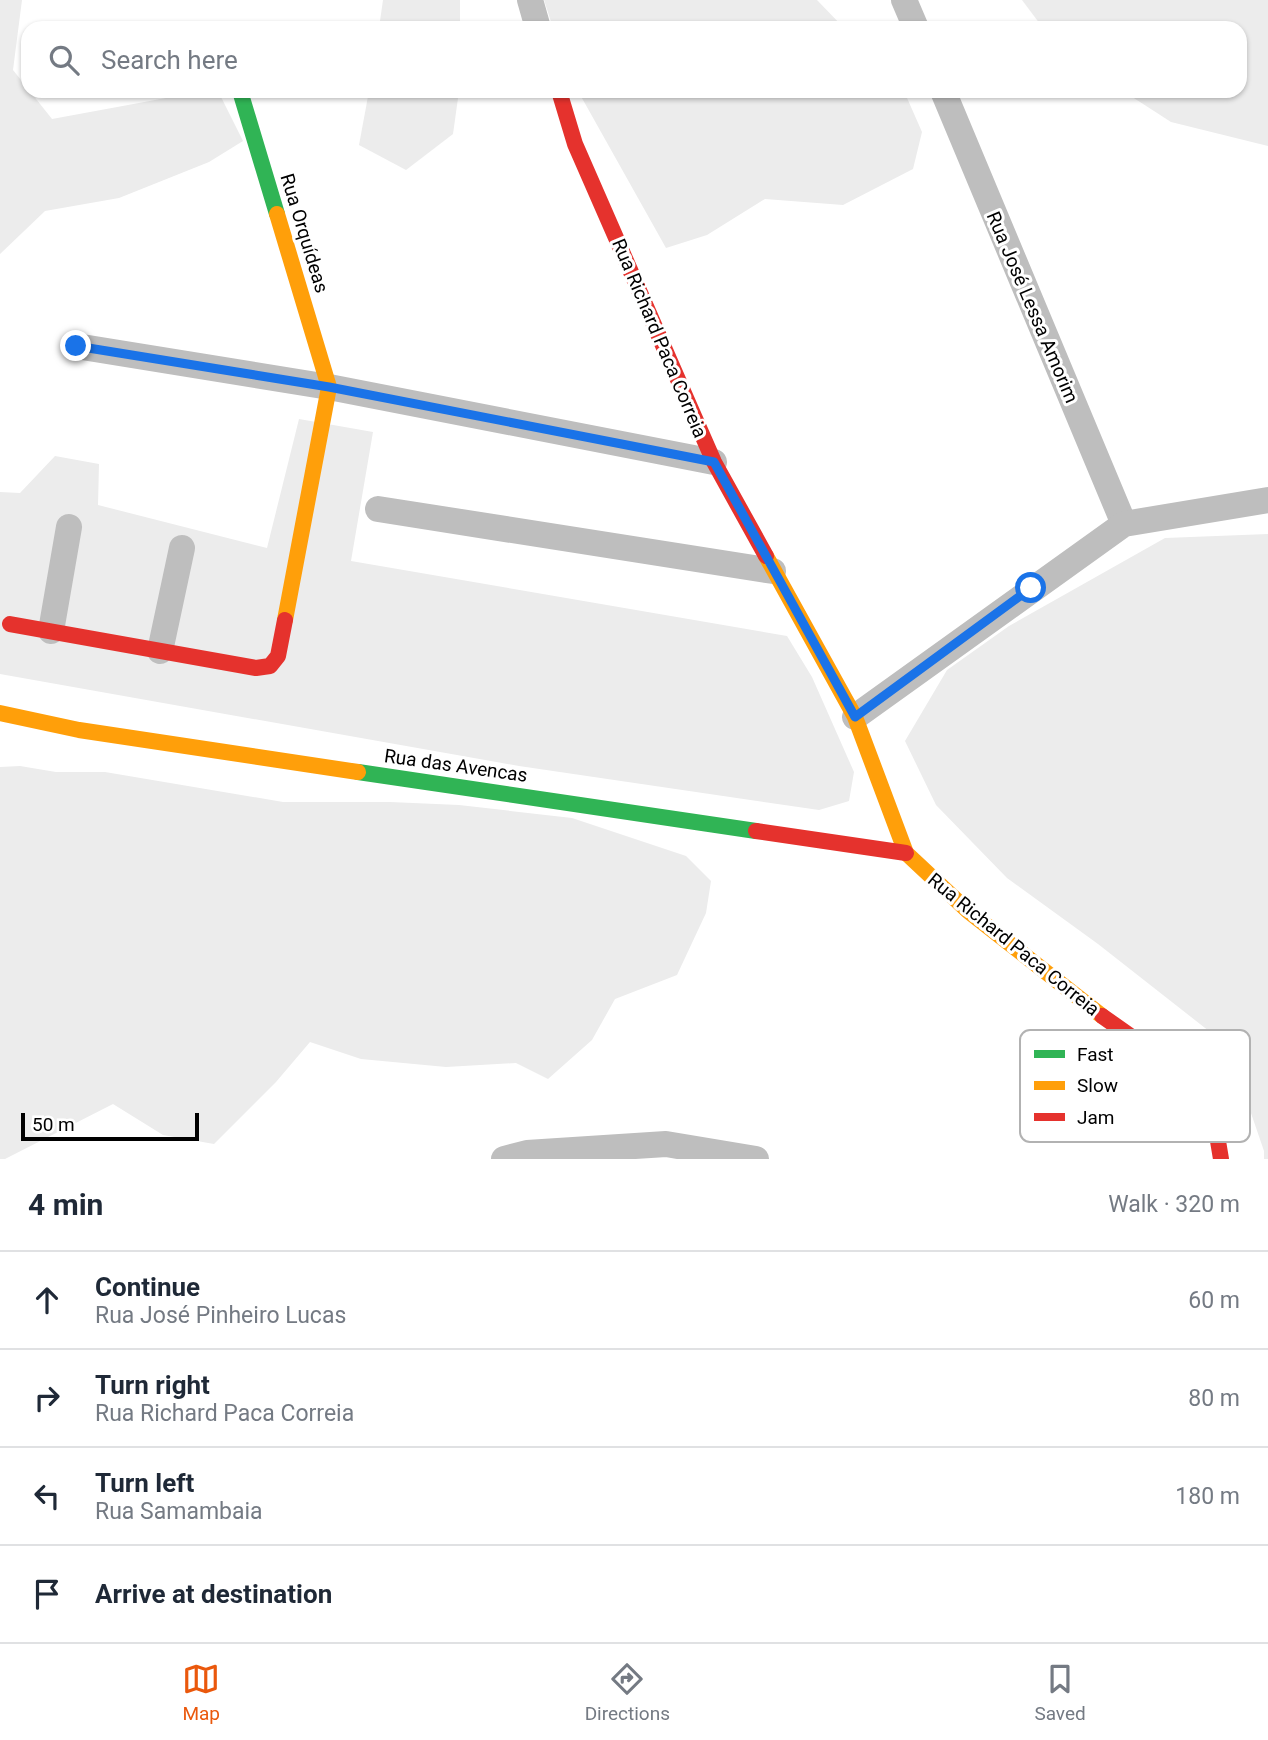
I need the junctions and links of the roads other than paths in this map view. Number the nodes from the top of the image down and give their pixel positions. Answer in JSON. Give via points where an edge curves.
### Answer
{"nodes":[{"id":1,"x":530,"y":0,"type":"edge"},
{"id":2,"x":904,"y":0,"type":"edge"},
{"id":3,"x":536,"y":21,"type":"edge"},
{"id":4,"x":913,"y":21,"type":"edge"},
{"id":5,"x":242,"y":98,"type":"edge"},
{"id":6,"x":561,"y":98,"type":"edge"},
{"id":7,"x":946,"y":98,"type":"edge"},
{"id":8,"x":76,"y":346,"type":"dead end"},
{"id":9,"x":329,"y":387,"type":"junction"},
{"id":10,"x":714,"y":462,"type":"junction"},
{"id":11,"x":1268,"y":500,"type":"edge"},
{"id":12,"x":377,"y":509,"type":"dead end"},
{"id":13,"x":1124,"y":524,"type":"junction"},
{"id":14,"x":69,"y":527,"type":"dead end"},
{"id":15,"x":182,"y":548,"type":"dead end"},
{"id":16,"x":773,"y":571,"type":"junction"},
{"id":17,"x":10,"y":624,"type":"dead end"},
{"id":18,"x":51,"y":631,"type":"junction"},
{"id":19,"x":160,"y":651,"type":"junction"},
{"id":20,"x":0,"y":713,"type":"edge"},
{"id":21,"x":855,"y":717,"type":"junction"},
{"id":22,"x":906,"y":853,"type":"junction"},
{"id":23,"x":1122,"y":1030,"type":"edge"},
{"id":24,"x":504,"y":1159,"type":"edge"},
{"id":25,"x":756,"y":1159,"type":"edge"}],
"edges":[{"from":1,"to":3,"type":"street"},
{"from":2,"to":4,"type":"street"},
{"from":5,"to":9,"type":"street","name":"Rua Orquídeas"},
{"from":6,"to":10,"type":"street","name":"Rua Richard Paca Correia","via":[[575,144]]},
{"from":7,"to":13,"type":"street","name":"Rua José Lessa Amorim"},
{"from":8,"to":9,"type":"street"},
{"from":9,"to":10,"type":"street"},
{"from":9,"to":19,"type":"street","via":[[278,656],[270,666],[256,668]]},
{"from":10,"to":16,"type":"street","name":"Rua Richard Paca Correia"},
{"from":11,"to":13,"type":"street"},
{"from":12,"to":16,"type":"street"},
{"from":13,"to":21,"type":"street"},
{"from":14,"to":18,"type":"street"},
{"from":15,"to":19,"type":"street"},
{"from":16,"to":21,"type":"street","name":"Rua Richard Paca Correia"},
{"from":17,"to":18,"type":"street"},
{"from":18,"to":19,"type":"street"},
{"from":20,"to":22,"type":"street","name":"Rua das Avencas","via":[[79,730]]},
{"from":21,"to":22,"type":"street","name":"Rua Richard Paca Correia"},
{"from":22,"to":23,"type":"street","name":"Rua Richard Paca Correia","via":[[968,912]]},
{"from":24,"to":25,"type":"street","via":[[527,1153],[666,1144]]}]}
